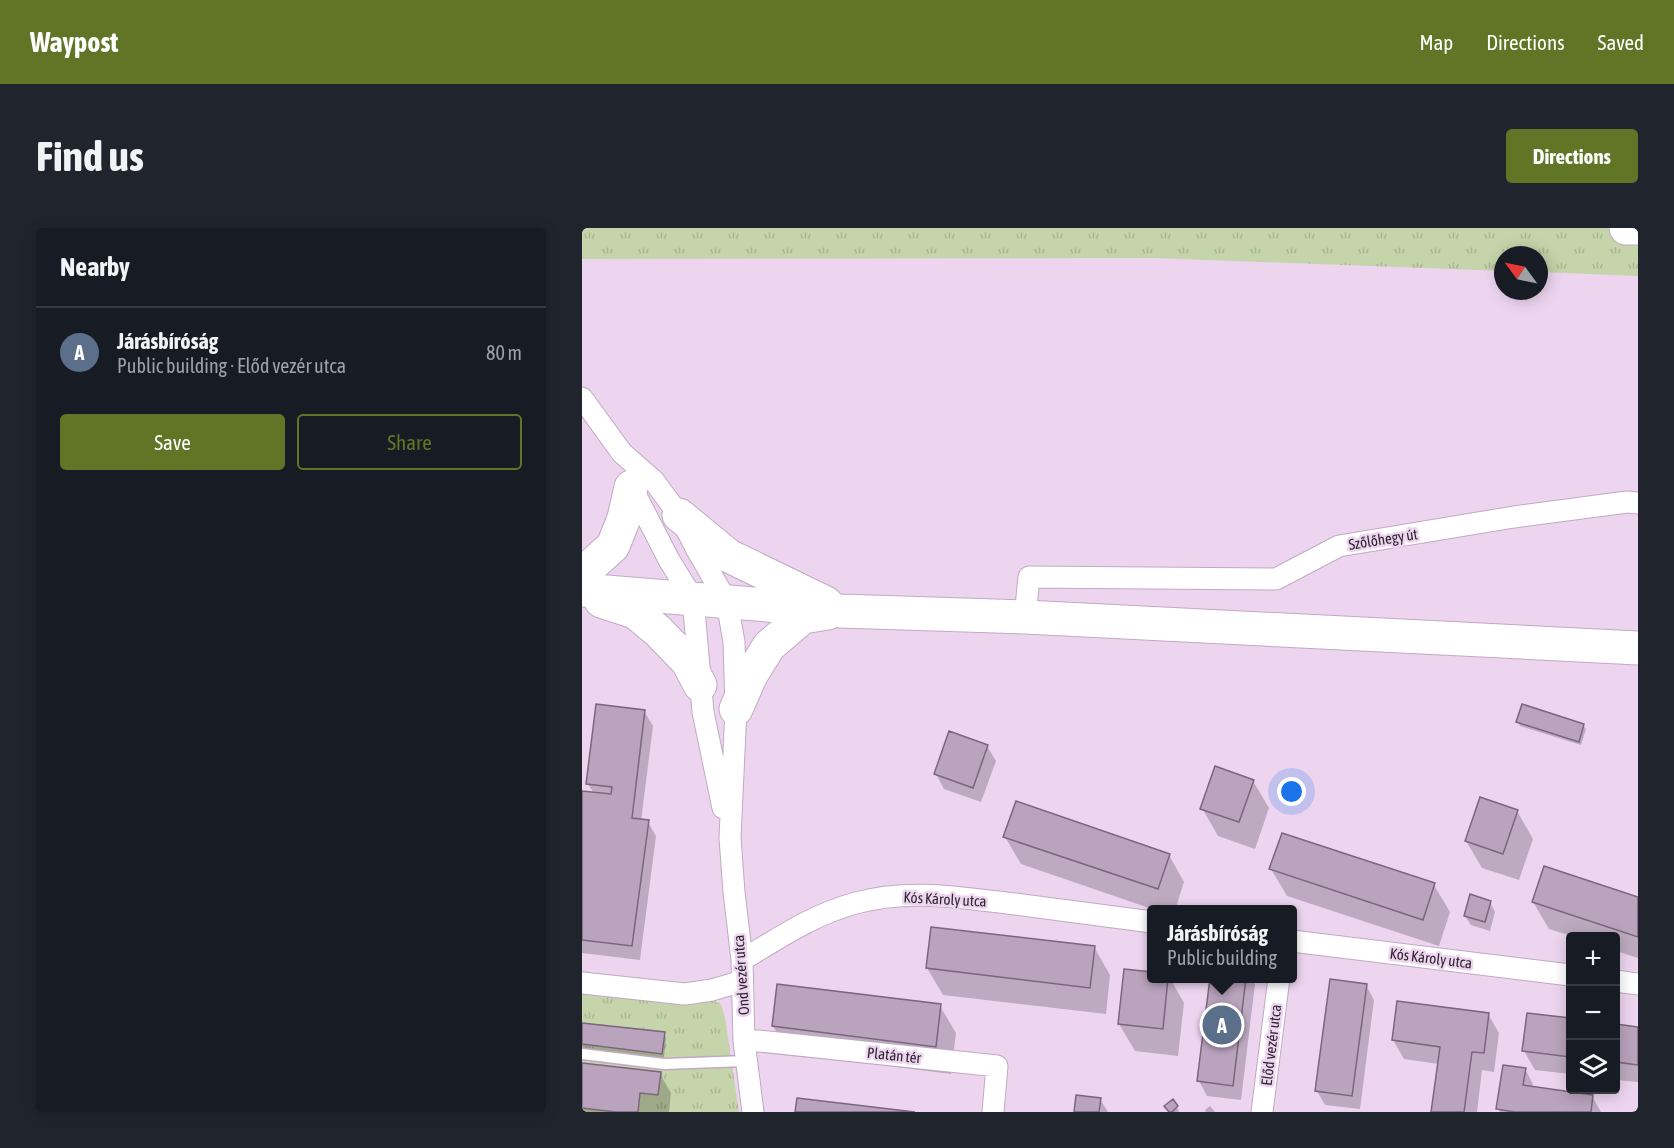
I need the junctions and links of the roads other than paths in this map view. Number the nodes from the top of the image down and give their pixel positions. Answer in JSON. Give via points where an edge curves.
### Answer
{"nodes":[{"id":1,"x":1626,"y":228,"type":"edge"},
{"id":2,"x":1638,"y":228,"type":"edge"},
{"id":3,"x":582,"y":398,"type":"edge"},
{"id":4,"x":622,"y":453,"type":"junction"},
{"id":5,"x":631,"y":487,"type":"junction"},
{"id":6,"x":1638,"y":503,"type":"edge"},
{"id":7,"x":679,"y":515,"type":"junction"},
{"id":8,"x":582,"y":574,"type":"edge"},
{"id":9,"x":582,"y":593,"type":"edge"},
{"id":10,"x":693,"y":599,"type":"junction"},
{"id":11,"x":727,"y":602,"type":"junction"},
{"id":12,"x":841,"y":611,"type":"junction"},
{"id":13,"x":1025,"y":617,"type":"junction"},
{"id":14,"x":1638,"y":648,"type":"edge"},
{"id":15,"x":700,"y":685,"type":"junction"},
{"id":16,"x":736,"y":709,"type":"junction"},
{"id":17,"x":730,"y":838,"type":"junction"},
{"id":18,"x":1147,"y":921,"type":"edge"},
{"id":19,"x":1297,"y":941,"type":"edge"},
{"id":20,"x":742,"y":960,"type":"junction"},
{"id":21,"x":1566,"y":975,"type":"edge"},
{"id":22,"x":742,"y":981,"type":"junction"},
{"id":23,"x":1620,"y":982,"type":"edge"},
{"id":24,"x":582,"y":983,"type":"edge"},
{"id":25,"x":1278,"y":983,"type":"edge"},
{"id":26,"x":1638,"y":984,"type":"edge"},
{"id":27,"x":745,"y":1051,"type":"junction"},
{"id":28,"x":582,"y":1054,"type":"edge"},
{"id":29,"x":753,"y":1112,"type":"edge"},
{"id":30,"x":993,"y":1112,"type":"edge"},
{"id":31,"x":1262,"y":1112,"type":"edge"}],
"edges":[{"from":1,"to":2,"type":"main road"},
{"from":3,"to":4,"type":"street"},
{"from":4,"to":5,"type":"street"},
{"from":4,"to":7,"type":"street","via":[[654,481]]},
{"from":5,"to":8,"type":"main road","via":[[613,546]]},
{"from":5,"to":10,"type":"street"},
{"from":6,"to":13,"type":"street","name":"Szőlőhegy út","via":[[1514,517],[1339,546],[1276,579],[1029,577]]},
{"from":7,"to":11,"type":"street"},
{"from":7,"to":12,"type":"main road","via":[[729,556]]},
{"from":9,"to":10,"type":"main road"},
{"from":9,"to":15,"type":"main road","via":[[635,612],[688,662]]},
{"from":10,"to":11,"type":"main road"},
{"from":10,"to":15,"type":"street"},
{"from":11,"to":12,"type":"main road"},
{"from":11,"to":16,"type":"street","via":[[734,642]]},
{"from":12,"to":13,"type":"main road"},
{"from":12,"to":16,"type":"main road","via":[[803,617],[769,646]]},
{"from":13,"to":14,"type":"main road"},
{"from":15,"to":17,"type":"street"},
{"from":16,"to":17,"type":"street"},
{"from":17,"to":20,"type":"street","name":"Ond vezér utca"},
{"from":18,"to":20,"type":"street","name":"Kós Károly utca","via":[[943,896],[882,897],[817,917]]},
{"from":19,"to":21,"type":"street","name":"Kós Károly utca"},
{"from":20,"to":22,"type":"street","name":"Ond vezér utca"},
{"from":22,"to":24,"type":"street","via":[[685,994]]},
{"from":22,"to":27,"type":"street","name":"Ond vezér utca"},
{"from":23,"to":26,"type":"street"},
{"from":25,"to":31,"type":"street","name":"Előd vezér utca"},
{"from":27,"to":28,"type":"lane","via":[[664,1064]]},
{"from":27,"to":29,"type":"street","name":"Ond vezér utca"},
{"from":27,"to":30,"type":"street","name":"Platán tér","via":[[759,1041],[997,1066]]}]}
